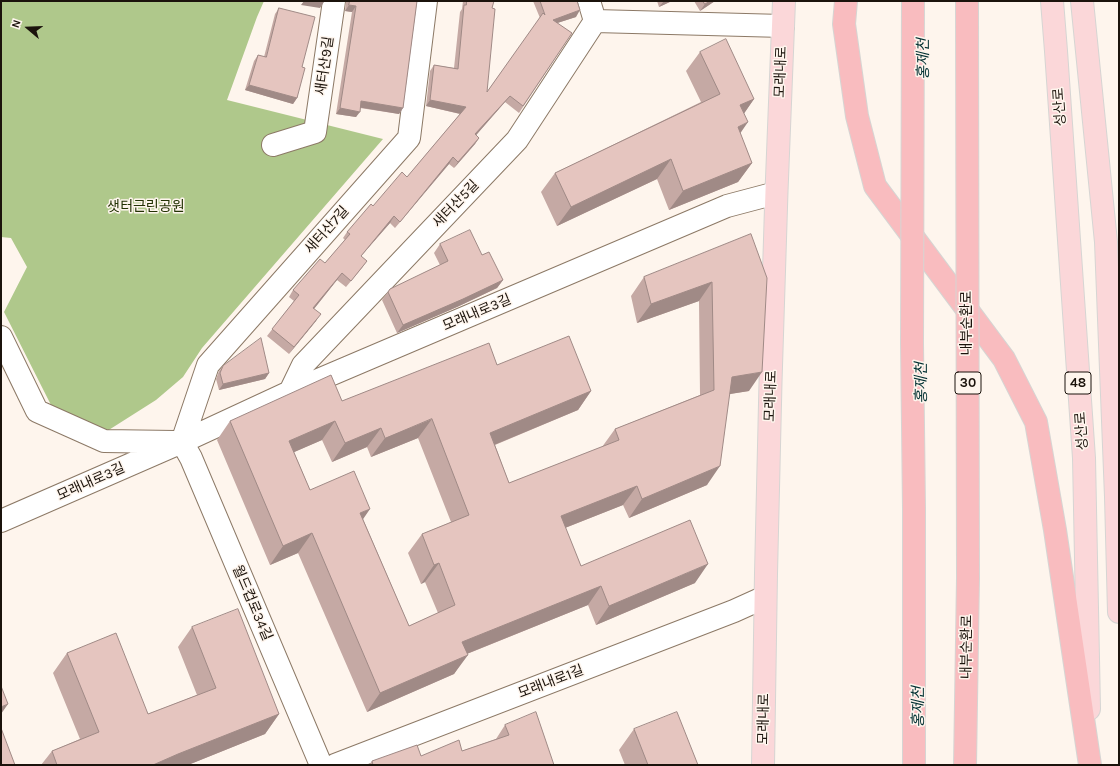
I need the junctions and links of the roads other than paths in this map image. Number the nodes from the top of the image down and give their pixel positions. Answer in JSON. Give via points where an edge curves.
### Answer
{"nodes":[{"id":1,"x":334,"y":1,"type":"edge"},
{"id":2,"x":426,"y":1,"type":"edge"},
{"id":3,"x":784,"y":1,"type":"edge"},
{"id":4,"x":846,"y":1,"type":"edge"},
{"id":5,"x":913,"y":1,"type":"edge"},
{"id":6,"x":967,"y":1,"type":"edge"},
{"id":7,"x":1052,"y":1,"type":"edge"},
{"id":8,"x":1082,"y":1,"type":"edge"},
{"id":9,"x":592,"y":11,"type":"edge"},
{"id":10,"x":783,"y":26,"type":"junction"},
{"id":11,"x":273,"y":145,"type":"dead end"},
{"id":12,"x":776,"y":193,"type":"junction"},
{"id":13,"x":1,"y":337,"type":"edge"},
{"id":14,"x":290,"y":392,"type":"junction"},
{"id":15,"x":182,"y":442,"type":"junction"},
{"id":16,"x":1,"y":521,"type":"edge"},
{"id":17,"x":765,"y":597,"type":"junction"},
{"id":18,"x":1119,"y":612,"type":"edge"},
{"id":19,"x":321,"y":765,"type":"edge"},
{"id":20,"x":336,"y":765,"type":"edge"},
{"id":21,"x":763,"y":765,"type":"edge"},
{"id":22,"x":914,"y":765,"type":"edge"},
{"id":23,"x":965,"y":765,"type":"edge"},
{"id":24,"x":1090,"y":765,"type":"edge"}],
"edges":[{"from":1,"to":11,"type":"street","name":"새터산9길","via":[[315,132]]},
{"from":2,"to":15,"type":"street","name":"새터산7길","via":[[409,138],[208,365]]},
{"from":3,"to":10,"type":"main road","name":"모래내로"},
{"from":4,"to":24,"type":"highway","bridge":true,"via":[[844,24],[856,116],[875,186],[1004,359],[1036,422]]},
{"from":5,"to":22,"type":"highway","bridge":true},
{"from":6,"to":23,"type":"highway","name":"내부순환로","number":"30","bridge":true,"via":[[968,578]]},
{"from":7,"to":24,"type":"main road","name":"성산로","number":"48","via":[[1084,458]]},
{"from":8,"to":18,"type":"main road","via":[[1106,242]]},
{"from":9,"to":10,"type":"street","name":"모래내로"},
{"from":9,"to":14,"type":"street","name":"새터산5길","via":[[517,140],[303,365]]},
{"from":10,"to":12,"type":"main road","name":"모래내로"},
{"from":12,"to":14,"type":"street","name":"모래내로3길","via":[[727,206]]},
{"from":12,"to":17,"type":"main road","name":"모래내로"},
{"from":13,"to":15,"type":"street","name":"모래내로3길","via":[[38,411],[104,441]]},
{"from":14,"to":15,"type":"street","name":"모래내로3길"},
{"from":15,"to":16,"type":"street","name":"모래내로3길"},
{"from":15,"to":19,"type":"street","name":"월드컵로34길"},
{"from":17,"to":20,"type":"street","name":"모래내로1길"},
{"from":17,"to":21,"type":"main road","name":"모래내로"}]}
